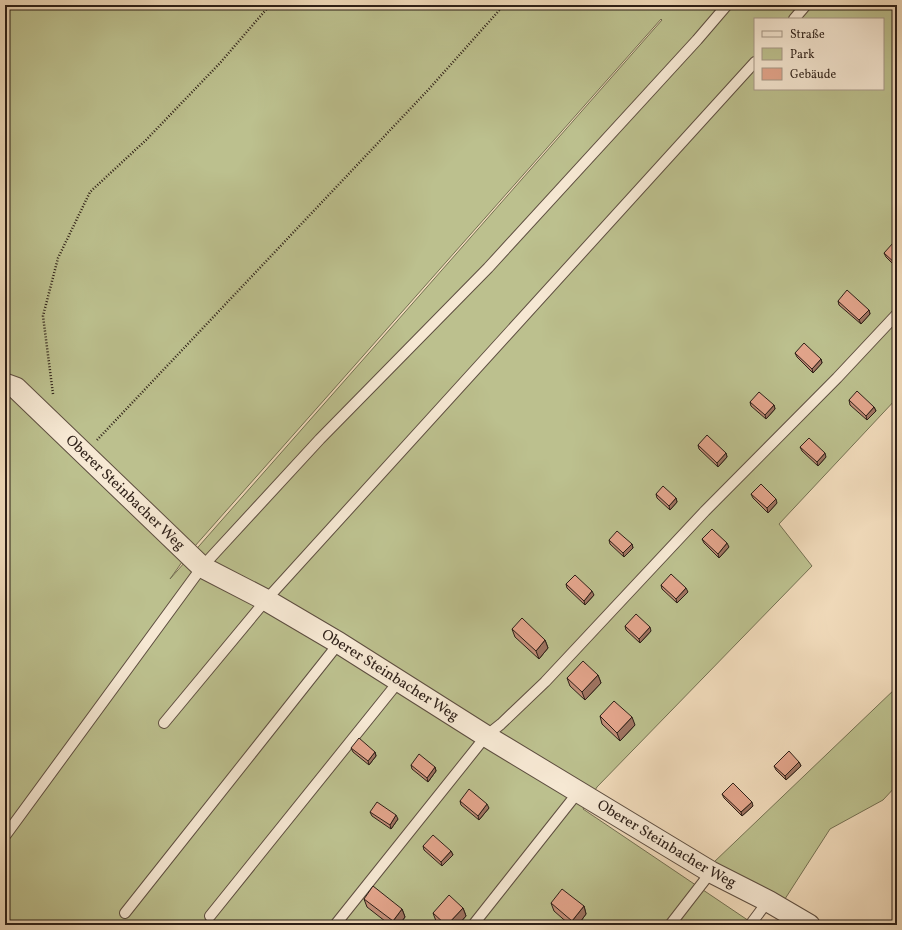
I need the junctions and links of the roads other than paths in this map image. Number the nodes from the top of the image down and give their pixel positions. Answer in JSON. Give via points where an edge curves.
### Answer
{"nodes":[{"id":1,"x":727,"y":5,"type":"edge"},
{"id":2,"x":806,"y":5,"type":"edge"},
{"id":3,"x":795,"y":18,"type":"edge"},
{"id":4,"x":754,"y":63,"type":"edge"},
{"id":5,"x":897,"y":314,"type":"edge"},
{"id":6,"x":5,"y":384,"type":"edge"},
{"id":7,"x":202,"y":567,"type":"junction"},
{"id":8,"x":266,"y":600,"type":"junction"},
{"id":9,"x":339,"y":643,"type":"junction"},
{"id":10,"x":399,"y":681,"type":"junction"},
{"id":11,"x":164,"y":723,"type":"dead end"},
{"id":12,"x":486,"y":736,"type":"junction"},
{"id":13,"x":579,"y":792,"type":"junction"},
{"id":14,"x":5,"y":836,"type":"edge"},
{"id":15,"x":711,"y":872,"type":"junction"},
{"id":16,"x":768,"y":901,"type":"junction"},
{"id":17,"x":125,"y":913,"type":"dead end"},
{"id":18,"x":210,"y":916,"type":"dead end"},
{"id":19,"x":335,"y":925,"type":"edge"},
{"id":20,"x":473,"y":925,"type":"edge"},
{"id":21,"x":670,"y":925,"type":"edge"},
{"id":22,"x":750,"y":925,"type":"edge"},
{"id":23,"x":809,"y":925,"type":"edge"}],
"edges":[{"from":1,"to":7,"type":"lane","via":[[488,268],[320,439]]},
{"from":2,"to":3,"type":"lane"},
{"from":4,"to":8,"type":"lane"},
{"from":5,"to":12,"type":"lane","via":[[705,511],[545,682]]},
{"from":6,"to":7,"type":"street","name":"Oberer Steinbacher Weg","via":[[16,388]]},
{"from":7,"to":8,"type":"street","name":"Oberer Steinbacher Weg"},
{"from":7,"to":14,"type":"lane"},
{"from":8,"to":9,"type":"street","name":"Oberer Steinbacher Weg"},
{"from":8,"to":11,"type":"lane"},
{"from":9,"to":10,"type":"street","name":"Oberer Steinbacher Weg"},
{"from":9,"to":17,"type":"lane"},
{"from":10,"to":12,"type":"street","name":"Oberer Steinbacher Weg"},
{"from":10,"to":18,"type":"lane"},
{"from":12,"to":13,"type":"street","name":"Oberer Steinbacher Weg"},
{"from":12,"to":19,"type":"lane"},
{"from":13,"to":15,"type":"street","name":"Oberer Steinbacher Weg"},
{"from":13,"to":20,"type":"lane"},
{"from":15,"to":16,"type":"street","name":"Oberer Steinbacher Weg"},
{"from":15,"to":21,"type":"lane"},
{"from":16,"to":22,"type":"lane"},
{"from":16,"to":23,"type":"street","name":"Oberer Steinbacher Weg"}]}
